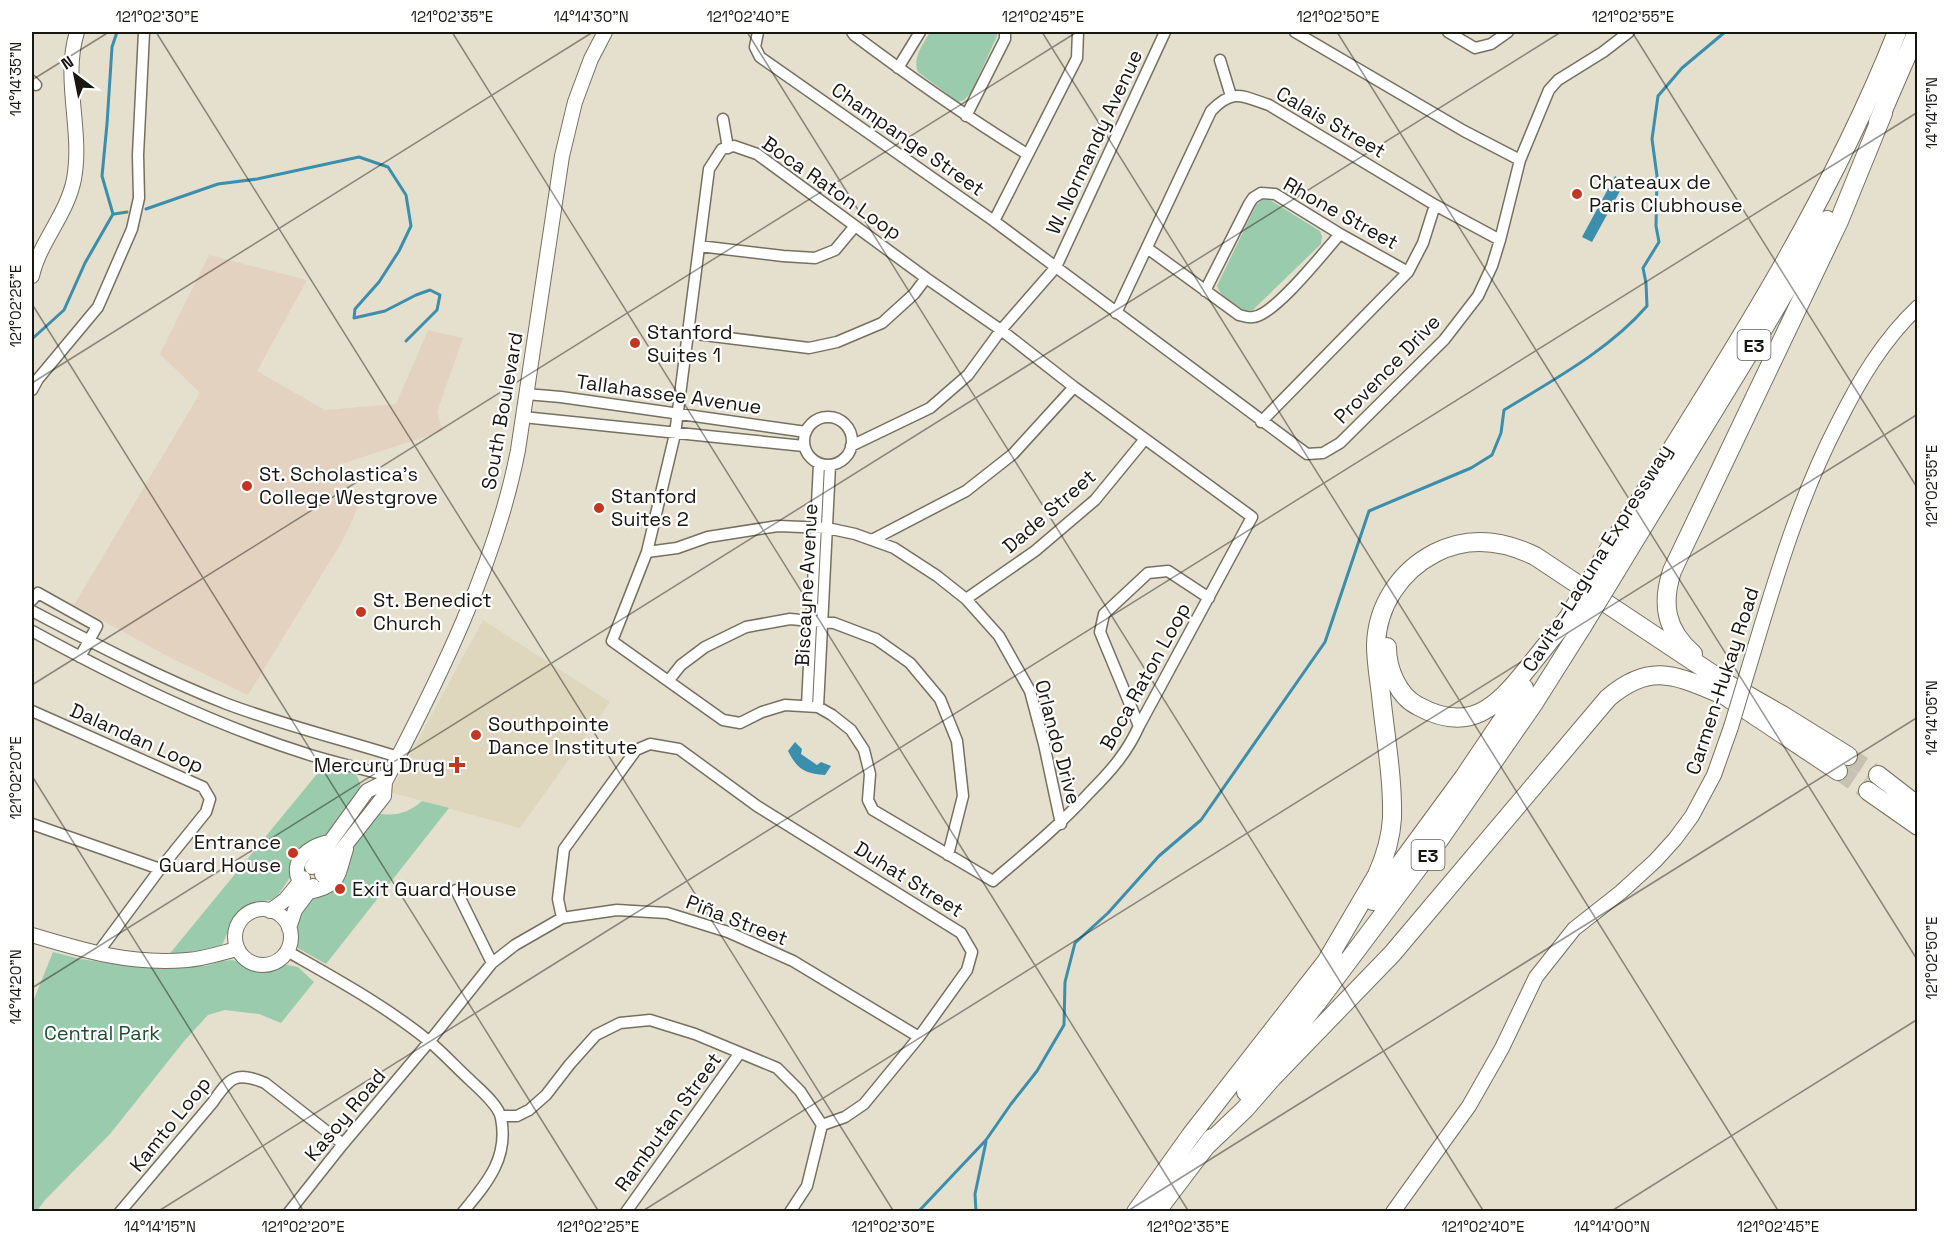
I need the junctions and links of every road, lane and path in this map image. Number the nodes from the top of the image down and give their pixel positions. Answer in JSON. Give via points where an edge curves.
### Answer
{"nodes":[{"id":1,"x":77,"y":32,"type":"edge"},
{"id":2,"x":144,"y":32,"type":"edge"},
{"id":3,"x":605,"y":32,"type":"edge"},
{"id":4,"x":758,"y":32,"type":"edge"},
{"id":5,"x":852,"y":32,"type":"edge"},
{"id":6,"x":920,"y":32,"type":"edge"},
{"id":7,"x":1005,"y":32,"type":"edge"},
{"id":8,"x":1078,"y":32,"type":"edge"},
{"id":9,"x":1165,"y":32,"type":"edge"},
{"id":10,"x":1296,"y":32,"type":"edge"},
{"id":11,"x":1448,"y":32,"type":"edge"},
{"id":12,"x":1508,"y":32,"type":"edge"},
{"id":13,"x":1629,"y":32,"type":"edge"},
{"id":14,"x":1897,"y":32,"type":"edge"},
{"id":15,"x":1917,"y":32,"type":"edge"},
{"id":16,"x":1221,"y":60,"type":"dead end"},
{"id":17,"x":898,"y":68,"type":"junction"},
{"id":18,"x":1231,"y":96,"type":"junction"},
{"id":19,"x":1883,"y":113,"type":"junction"},
{"id":20,"x":966,"y":116,"type":"junction"},
{"id":21,"x":723,"y":119,"type":"dead end"},
{"id":22,"x":728,"y":148,"type":"junction"},
{"id":23,"x":1027,"y":154,"type":"junction"},
{"id":24,"x":1520,"y":160,"type":"junction"},
{"id":25,"x":1435,"y":205,"type":"junction"},
{"id":26,"x":994,"y":221,"type":"junction"},
{"id":27,"x":855,"y":226,"type":"junction"},
{"id":28,"x":1340,"y":234,"type":"junction"},
{"id":29,"x":1500,"y":240,"type":"junction"},
{"id":30,"x":699,"y":246,"type":"junction"},
{"id":31,"x":1147,"y":248,"type":"junction"},
{"id":32,"x":1056,"y":267,"type":"junction"},
{"id":33,"x":1408,"y":272,"type":"junction"},
{"id":34,"x":32,"y":276,"type":"edge"},
{"id":35,"x":926,"y":278,"type":"junction"},
{"id":36,"x":1205,"y":291,"type":"junction"},
{"id":37,"x":1917,"y":307,"type":"edge"},
{"id":38,"x":1116,"y":313,"type":"junction"},
{"id":39,"x":1001,"y":330,"type":"junction"},
{"id":40,"x":688,"y":333,"type":"junction"},
{"id":41,"x":1074,"y":387,"type":"junction"},
{"id":42,"x":32,"y":390,"type":"edge"},
{"id":43,"x":526,"y":394,"type":"junction"},
{"id":44,"x":678,"y":414,"type":"junction"},
{"id":45,"x":523,"y":417,"type":"junction"},
{"id":46,"x":1261,"y":422,"type":"junction"},
{"id":47,"x":806,"y":432,"type":"junction"},
{"id":48,"x":675,"y":434,"type":"junction"},
{"id":49,"x":1145,"y":439,"type":"junction"},
{"id":50,"x":804,"y":446,"type":"junction"},
{"id":51,"x":851,"y":446,"type":"junction"},
{"id":52,"x":825,"y":464,"type":"junction"},
{"id":53,"x":821,"y":528,"type":"junction"},
{"id":54,"x":872,"y":540,"type":"junction"},
{"id":55,"x":647,"y":552,"type":"junction"},
{"id":56,"x":1609,"y":567,"type":"junction"},
{"id":57,"x":1209,"y":598,"type":"junction"},
{"id":58,"x":966,"y":599,"type":"junction"},
{"id":59,"x":32,"y":600,"type":"edge"},
{"id":60,"x":32,"y":611,"type":"edge"},
{"id":61,"x":816,"y":622,"type":"junction"},
{"id":62,"x":1575,"y":623,"type":"junction"},
{"id":63,"x":32,"y":631,"type":"edge"},
{"id":64,"x":88,"y":641,"type":"junction"},
{"id":65,"x":80,"y":657,"type":"junction"},
{"id":66,"x":669,"y":680,"type":"junction"},
{"id":67,"x":1724,"y":689,"type":"junction"},
{"id":68,"x":812,"y":707,"type":"junction"},
{"id":69,"x":32,"y":711,"type":"edge"},
{"id":70,"x":1139,"y":726,"type":"junction"},
{"id":71,"x":398,"y":757,"type":"junction"},
{"id":72,"x":1843,"y":763,"type":"tunnel mouth"},
{"id":73,"x":386,"y":779,"type":"junction"},
{"id":74,"x":1917,"y":806,"type":"edge"},
{"id":75,"x":32,"y":824,"type":"edge"},
{"id":76,"x":1061,"y":824,"type":"junction"},
{"id":77,"x":1917,"y":826,"type":"edge"},
{"id":78,"x":330,"y":842,"type":"junction"},
{"id":79,"x":348,"y":844,"type":"junction"},
{"id":80,"x":948,"y":855,"type":"junction"},
{"id":81,"x":160,"y":869,"type":"junction"},
{"id":82,"x":311,"y":879,"type":"junction"},
{"id":83,"x":456,"y":890,"type":"dead end"},
{"id":84,"x":270,"y":910,"type":"junction"},
{"id":85,"x":562,"y":918,"type":"junction"},
{"id":86,"x":289,"y":927,"type":"junction"},
{"id":87,"x":32,"y":935,"type":"edge"},
{"id":88,"x":237,"y":949,"type":"junction"},
{"id":89,"x":287,"y":951,"type":"junction"},
{"id":90,"x":97,"y":954,"type":"junction"},
{"id":91,"x":1326,"y":962,"type":"junction"},
{"id":92,"x":492,"y":963,"type":"junction"},
{"id":93,"x":919,"y":1037,"type":"junction"},
{"id":94,"x":429,"y":1042,"type":"junction"},
{"id":95,"x":739,"y":1054,"type":"junction"},
{"id":96,"x":501,"y":1116,"type":"junction"},
{"id":97,"x":822,"y":1125,"type":"junction"},
{"id":98,"x":343,"y":1144,"type":"junction"},
{"id":99,"x":1205,"y":1147,"type":"junction"},
{"id":100,"x":120,"y":1212,"type":"edge"},
{"id":101,"x":289,"y":1212,"type":"edge"},
{"id":102,"x":463,"y":1212,"type":"edge"},
{"id":103,"x":626,"y":1212,"type":"edge"},
{"id":104,"x":790,"y":1212,"type":"edge"},
{"id":105,"x":1136,"y":1212,"type":"edge"},
{"id":106,"x":1156,"y":1212,"type":"edge"},
{"id":107,"x":1393,"y":1212,"type":"edge"}],
"edges":[{"from":1,"to":34,"type":"street","via":[[71,72],[77,158],[74,181]]},
{"from":2,"to":42,"type":"street","via":[[139,198],[132,229],[98,307]]},
{"from":3,"to":43,"type":"street","name":"South Boulevard","via":[[575,102],[562,156]]},
{"from":4,"to":26,"type":"street","name":"Champange Street","via":[[755,47],[760,57]]},
{"from":5,"to":17,"type":"street"},
{"from":6,"to":17,"type":"street"},
{"from":7,"to":20,"type":"street"},
{"from":8,"to":23,"type":"street","via":[[1077,58]]},
{"from":9,"to":32,"type":"street","name":"W. Normandy Avenue"},
{"from":10,"to":24,"type":"street"},
{"from":11,"to":12,"type":"street","via":[[1475,48],[1491,44]]},
{"from":13,"to":24,"type":"street","name":"Provence Drive","via":[[1549,90]]},
{"from":14,"to":56,"type":"highway","name":"Cavite–Laguna Expressway","number":"E3","via":[[1857,125],[1803,231]]},
{"from":15,"to":19,"type":"highway","name":"Cavite–Laguna Expressway","number":"E3"},
{"from":16,"to":18,"type":"street"},
{"from":17,"to":20,"type":"street"},
{"from":18,"to":25,"type":"street","name":"Calais Street","via":[[1269,105]]},
{"from":18,"to":31,"type":"street","via":[[1211,111]]},
{"from":19,"to":56,"type":"highway","name":"Cavite–Laguna Expressway","number":"E3","via":[[1816,240]]},
{"from":19,"to":67,"type":"highway","via":[[1839,221],[1667,585],[1667,609],[1673,630]]},
{"from":20,"to":23,"type":"street"},
{"from":21,"to":22,"type":"street"},
{"from":22,"to":27,"type":"street","name":"Boca Raton Loop","via":[[734,146],[757,154]]},
{"from":22,"to":30,"type":"street","via":[[722,149],[709,169]]},
{"from":23,"to":26,"type":"street"},
{"from":24,"to":29,"type":"street","name":"Provence Drive"},
{"from":25,"to":29,"type":"street","name":"Calais Street"},
{"from":25,"to":33,"type":"street","name":"Rhone Street","via":[[1423,243]]},
{"from":26,"to":32,"type":"street","name":"Champange Street"},
{"from":27,"to":30,"type":"street","via":[[835,250],[815,258]]},
{"from":27,"to":35,"type":"street","name":"Boca Raton Loop"},
{"from":28,"to":33,"type":"street","name":"Rhone Street"},
{"from":28,"to":36,"type":"street","via":[[1266,312],[1254,317],[1239,315]]},
{"from":28,"to":36,"type":"street","name":"Rhone Street","via":[[1275,194],[1261,193],[1252,198]]},
{"from":29,"to":46,"type":"street","name":"Provence Drive","via":[[1478,296],[1465,314],[1444,340],[1340,443],[1323,453],[1306,454]]},
{"from":30,"to":40,"type":"street"},
{"from":31,"to":36,"type":"street"},
{"from":31,"to":38,"type":"street"},
{"from":32,"to":38,"type":"street","name":"Provence Drive"},
{"from":32,"to":39,"type":"street"},
{"from":33,"to":46,"type":"street","name":"Rhone Street"},
{"from":35,"to":39,"type":"street","name":"Boca Raton Loop"},
{"from":35,"to":40,"type":"street","via":[[882,323],[837,342],[809,348]]},
{"from":37,"to":107,"type":"street","name":"Carmen-Hukay Road","bridge":true,"via":[[1867,369],[1816,466],[1787,543],[1731,728],[1692,816],[1655,861],[1574,929],[1536,977],[1469,1106]]},
{"from":38,"to":46,"type":"street","name":"Provence Drive"},
{"from":39,"to":41,"type":"street","name":"Boca Raton Loop"},
{"from":39,"to":51,"type":"street","via":[[968,375],[930,408]]},
{"from":40,"to":44,"type":"street"},
{"from":41,"to":49,"type":"street","name":"Boca Raton Loop"},
{"from":41,"to":54,"type":"street","via":[[1013,454],[966,491]]},
{"from":43,"to":44,"type":"street","name":"Tallahassee Avenue"},
{"from":43,"to":45,"type":"street","name":"South Boulevard"},
{"from":44,"to":47,"type":"street","name":"Tallahassee Avenue"},
{"from":44,"to":48,"type":"street"},
{"from":45,"to":48,"type":"street","name":"Tallahassee Avenue"},
{"from":45,"to":71,"type":"street","name":"South Boulevard","via":[[512,484],[472,598],[433,690]]},
{"from":47,"to":50,"type":"street"},
{"from":47,"to":51,"type":"street","via":[[824,418],[838,420],[849,431]]},
{"from":48,"to":50,"type":"street","name":"Tallahassee Avenue"},
{"from":48,"to":55,"type":"street"},
{"from":49,"to":57,"type":"street","name":"Boca Raton Loop","via":[[1252,517]]},
{"from":49,"to":58,"type":"street","name":"Dade Street","via":[[1095,500],[1035,551]]},
{"from":50,"to":52,"type":"street","via":[[812,460]]},
{"from":51,"to":52,"type":"street","via":[[844,459]]},
{"from":52,"to":53,"type":"street","name":"Biscayne Avenue"},
{"from":53,"to":54,"type":"street","name":"Orlando Drive"},
{"from":53,"to":55,"type":"street","name":"Orlando Drive","via":[[778,526]]},
{"from":53,"to":61,"type":"street","name":"Biscayne Avenue"},
{"from":54,"to":58,"type":"street","name":"Orlando Drive","via":[[894,548]]},
{"from":55,"to":66,"type":"street","via":[[612,641]]},
{"from":56,"to":62,"type":"highway","name":"Cavite–Laguna Expressway","number":"E3","bridge":true},
{"from":57,"to":70,"type":"street","name":"Boca Raton Loop"},
{"from":57,"to":70,"type":"street","via":[[1168,571],[1148,573],[1104,614],[1100,632]]},
{"from":58,"to":76,"type":"street","name":"Orlando Drive","via":[[999,636],[1030,691]]},
{"from":59,"to":64,"type":"street","via":[[38,592],[97,626]]},
{"from":60,"to":64,"type":"street"},
{"from":61,"to":66,"type":"street","via":[[789,620],[746,627],[705,646]]},
{"from":61,"to":68,"type":"street","name":"Biscayne Avenue"},
{"from":61,"to":80,"type":"street","via":[[834,623],[876,639],[910,663],[940,699],[957,741],[963,796]]},
{"from":62,"to":67,"type":"highway","via":[[1504,697],[1477,714],[1455,718],[1429,712],[1404,694],[1390,668],[1387,634],[1406,589],[1430,567],[1446,559],[1493,554],[1512,558],[1543,573]]},
{"from":62,"to":91,"type":"highway","name":"Cavite–Laguna Expressway","number":"E3","via":[[1419,841]]},
{"from":62,"to":99,"type":"highway","name":"Cavite–Laguna Expressway","number":"E3","via":[[1521,722],[1439,840]]},
{"from":63,"to":65,"type":"street"},
{"from":64,"to":65,"type":"street"},
{"from":64,"to":71,"type":"street","via":[[227,704]]},
{"from":65,"to":73,"type":"street","via":[[219,722]]},
{"from":66,"to":68,"type":"street","via":[[723,720],[740,723],[785,705]]},
{"from":67,"to":72,"type":"highway","via":[[1782,715]]},
{"from":67,"to":91,"type":"highway","via":[[1558,570],[1523,550],[1498,542],[1471,542],[1427,557],[1394,589],[1378,631],[1392,801],[1386,849],[1373,881]]},
{"from":67,"to":99,"type":"highway","via":[[1658,675],[1628,683],[1608,698],[1392,954]]},
{"from":68,"to":80,"type":"street","name":"Boca Raton Loop","via":[[832,715],[851,730],[864,750],[870,774],[868,800],[873,810]]},
{"from":69,"to":81,"type":"street","name":"Dalandan Loop","via":[[203,787],[210,799],[206,812]]},
{"from":70,"to":76,"type":"street","name":"Boca Raton Loop","via":[[1119,762]]},
{"from":71,"to":73,"type":"street","name":"South Boulevard"},
{"from":73,"to":78,"type":"street","name":"South Boulevard","via":[[368,791]]},
{"from":73,"to":79,"type":"street","name":"South Boulevard","via":[[384,796]]},
{"from":74,"to":77,"type":"highway","via":[[1873,783]]},
{"from":75,"to":81,"type":"street"},
{"from":76,"to":80,"type":"street","name":"Boca Raton Loop","via":[[993,881]]},
{"from":78,"to":82,"type":"street","name":"South Boulevard"},
{"from":78,"to":82,"type":"street","name":"South Boulevard","via":[[311,847],[299,860],[297,868]]},
{"from":79,"to":82,"type":"street","name":"South Boulevard"},
{"from":79,"to":82,"type":"street","name":"South Boulevard","via":[[341,870],[329,886],[323,890]]},
{"from":81,"to":90,"type":"street","name":"Dalandan Loop"},
{"from":82,"to":84,"type":"street","name":"South Boulevard"},
{"from":82,"to":86,"type":"street","name":"South Boulevard"},
{"from":83,"to":92,"type":"street"},
{"from":84,"to":86,"type":"street"},
{"from":84,"to":88,"type":"street","via":[[252,912],[239,923]]},
{"from":85,"to":92,"type":"street","name":"Piña Street"},
{"from":85,"to":93,"type":"street","name":"Piña Street","via":[[617,910],[668,913],[728,932],[793,961]]},
{"from":85,"to":93,"type":"street","name":"Duhat Street","via":[[558,899],[564,849],[636,750],[650,744],[679,750],[758,806],[960,933],[972,952],[967,970]]},
{"from":86,"to":89,"type":"street"},
{"from":87,"to":90,"type":"street"},
{"from":88,"to":89,"type":"street","via":[[257,965],[274,963]]},
{"from":88,"to":90,"type":"street","via":[[190,960],[165,961]]},
{"from":89,"to":94,"type":"street","via":[[369,998]]},
{"from":91,"to":105,"type":"highway","number":"E3"},
{"from":92,"to":94,"type":"street","name":"Piña Street"},
{"from":93,"to":97,"type":"street","name":"Duhat Street","via":[[864,1104],[845,1117]]},
{"from":94,"to":96,"type":"street","via":[[489,1098]]},
{"from":94,"to":98,"type":"street","name":"Kasoy Road"},
{"from":95,"to":96,"type":"street","via":[[650,1020],[620,1023],[596,1035],[529,1110],[517,1116]]},
{"from":95,"to":97,"type":"street","via":[[777,1068],[800,1091]]},
{"from":95,"to":103,"type":"street","name":"Rambutan Street"},
{"from":96,"to":102,"type":"street","via":[[499,1161]]},
{"from":97,"to":104,"type":"street","via":[[807,1186]]},
{"from":98,"to":100,"type":"street","name":"Kamto Loop","via":[[265,1083],[238,1076],[225,1084]]},
{"from":98,"to":101,"type":"street","name":"Kasoy Road"},
{"from":99,"to":106,"type":"highway","number":"E3"}]}
